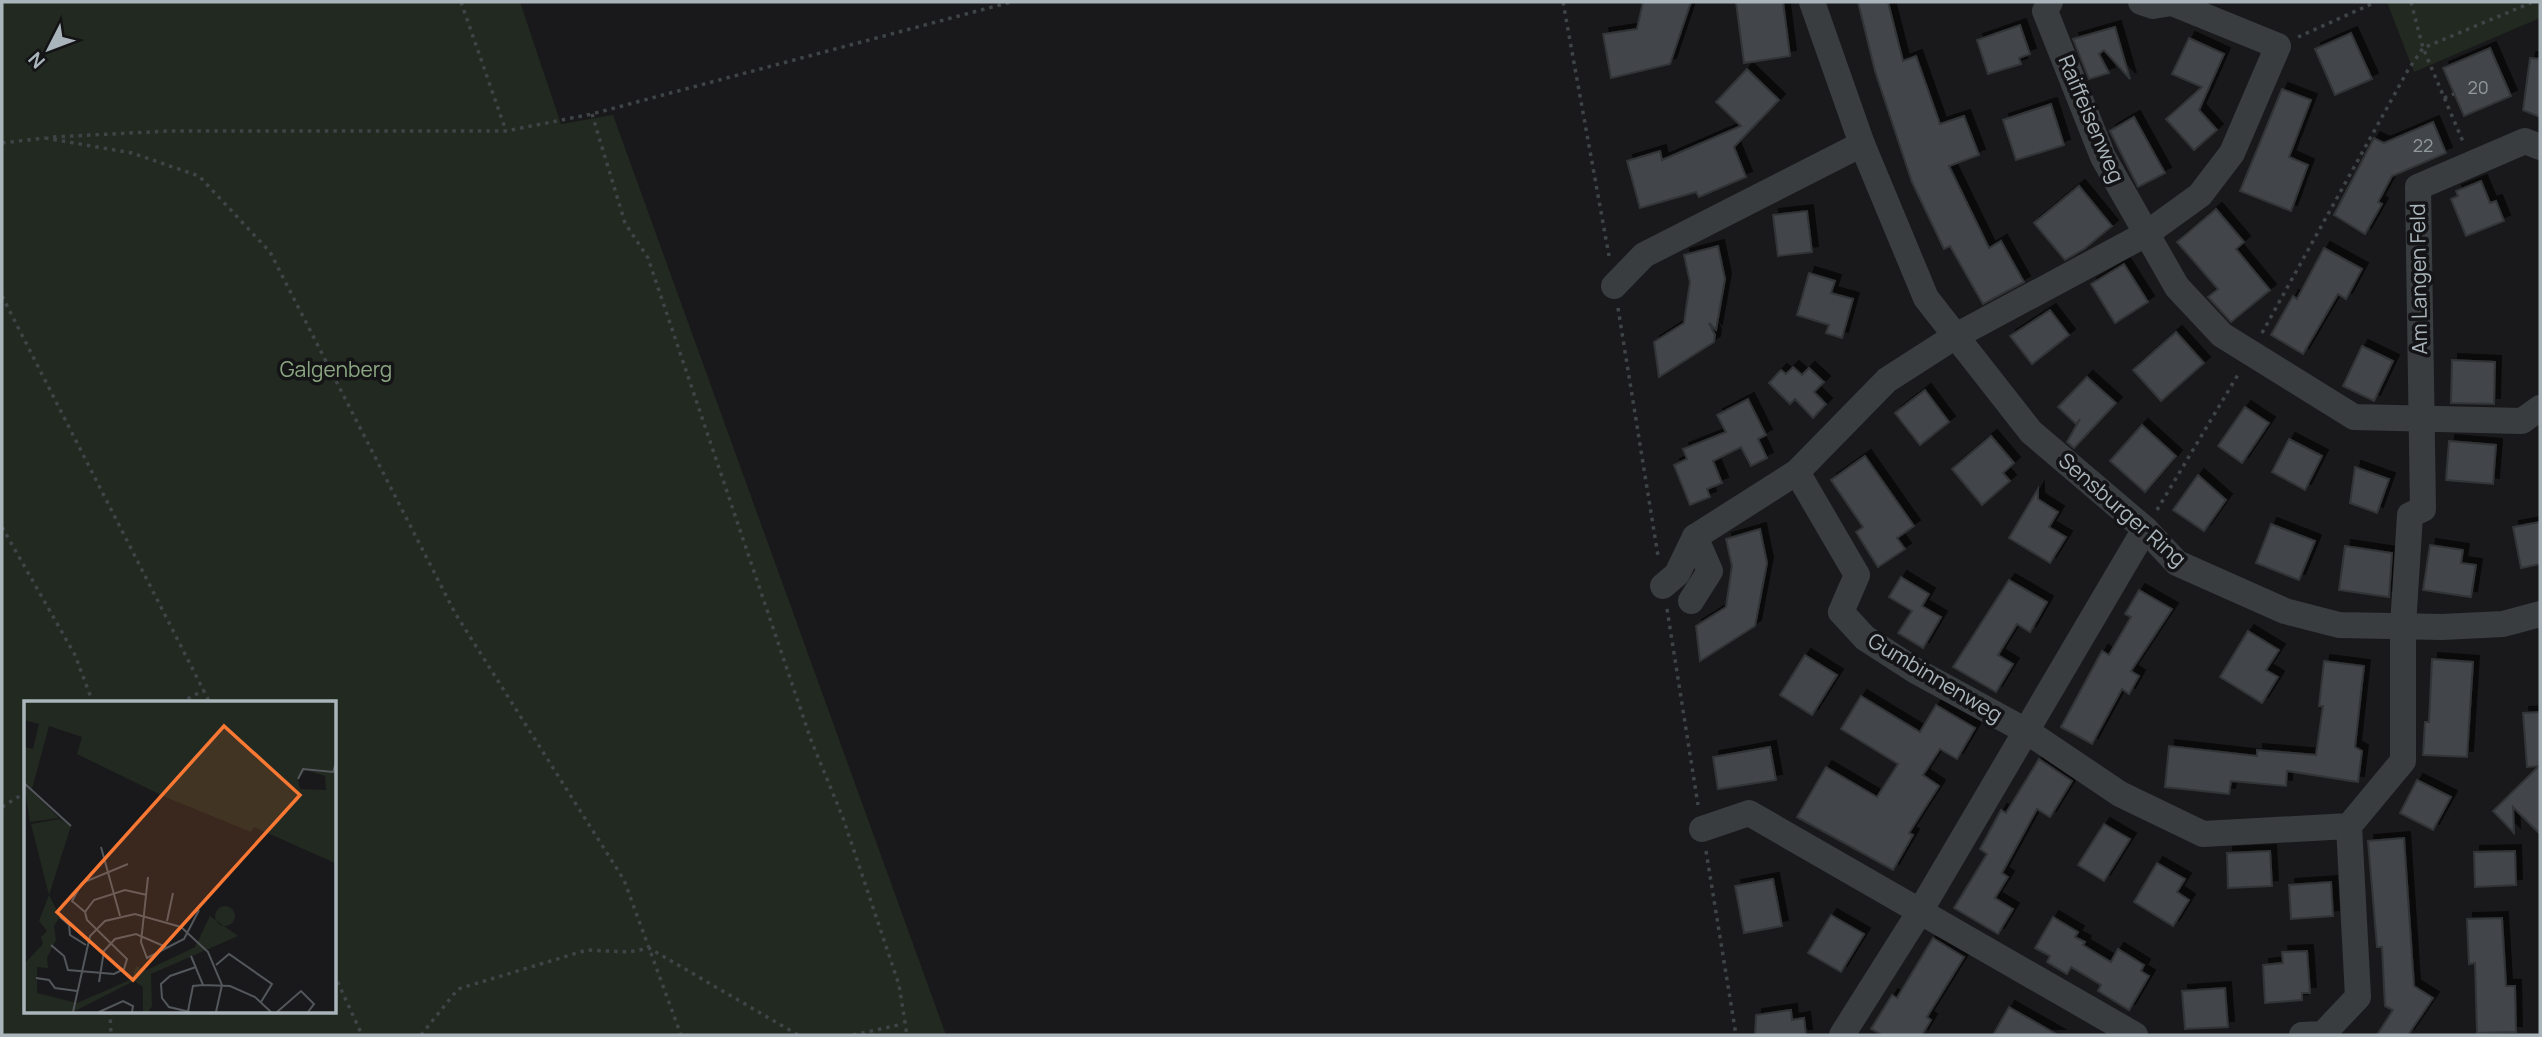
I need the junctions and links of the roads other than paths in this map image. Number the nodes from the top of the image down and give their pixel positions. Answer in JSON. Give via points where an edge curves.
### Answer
{"nodes":[{"id":1,"x":1812,"y":2,"type":"edge"},
{"id":2,"x":2050,"y":2,"type":"edge"},
{"id":3,"x":2141,"y":2,"type":"edge"},
{"id":4,"x":1862,"y":144,"type":"junction"},
{"id":5,"x":2540,"y":147,"type":"edge"},
{"id":6,"x":2146,"y":234,"type":"junction"},
{"id":7,"x":1614,"y":286,"type":"road end"},
{"id":8,"x":1954,"y":337,"type":"junction"},
{"id":9,"x":2540,"y":408,"type":"edge"},
{"id":10,"x":2422,"y":421,"type":"junction"},
{"id":11,"x":1797,"y":472,"type":"junction"},
{"id":12,"x":2145,"y":529,"type":"junction"},
{"id":13,"x":1695,"y":537,"type":"junction"},
{"id":14,"x":1663,"y":586,"type":"road end"},
{"id":15,"x":1691,"y":601,"type":"dead end"},
{"id":16,"x":2540,"y":614,"type":"edge"},
{"id":17,"x":2403,"y":626,"type":"junction"},
{"id":18,"x":2028,"y":732,"type":"junction"},
{"id":19,"x":2349,"y":826,"type":"junction"},
{"id":20,"x":1702,"y":829,"type":"road end"},
{"id":21,"x":1919,"y":913,"type":"junction"},
{"id":22,"x":1842,"y":1035,"type":"edge"},
{"id":23,"x":2135,"y":1035,"type":"edge"},
{"id":24,"x":2302,"y":1035,"type":"edge"}],
"edges":[{"from":1,"to":4,"type":"street","name":"Sensburger Ring"},
{"from":2,"to":6,"type":"street","name":"Raiffeisenweg","via":[[2045,10],[2104,157]]},
{"from":3,"to":6,"type":"street","via":[[2153,6],[2172,3],[2278,46],[2232,153],[2200,195]]},
{"from":4,"to":7,"type":"street","via":[[1644,255]]},
{"from":4,"to":8,"type":"street","name":"Sensburger Ring","via":[[1926,298]]},
{"from":5,"to":10,"type":"street","name":"Am Langen Feld","via":[[2525,141],[2418,187]]},
{"from":6,"to":8,"type":"street"},
{"from":6,"to":10,"type":"street","name":"Raiffeisenweg","via":[[2177,287],[2222,335],[2354,417]]},
{"from":8,"to":11,"type":"street","via":[[1887,380]]},
{"from":8,"to":12,"type":"street","name":"Sensburger Ring","via":[[2031,432]]},
{"from":9,"to":10,"type":"street","via":[[2522,421]]},
{"from":10,"to":17,"type":"street","name":"Am Langen Feld","via":[[2423,509],[2410,515]]},
{"from":11,"to":13,"type":"street"},
{"from":11,"to":18,"type":"street","name":"Gumbinnenweg","via":[[1857,575],[1842,612],[1865,638]]},
{"from":12,"to":17,"type":"street","name":"Sensburger Ring","via":[[2177,563],[2285,611],[2339,625]]},
{"from":12,"to":18,"type":"street","name":"Gumbinnenweg"},
{"from":13,"to":14,"type":"street","via":[[1677,574]]},
{"from":13,"to":15,"type":"street","via":[[1710,571]]},
{"from":16,"to":17,"type":"street","name":"Sensburger Ring","via":[[2503,624]]},
{"from":17,"to":19,"type":"street","via":[[2403,761]]},
{"from":18,"to":19,"type":"street","via":[[2120,794],[2203,834]]},
{"from":18,"to":21,"type":"street","name":"Gumbinnenweg"},
{"from":19,"to":24,"type":"street","via":[[2358,996],[2323,1034]]},
{"from":20,"to":21,"type":"street","via":[[1749,813]]},
{"from":21,"to":22,"type":"street","name":"Gumbinnenweg"},
{"from":21,"to":23,"type":"street"}]}
